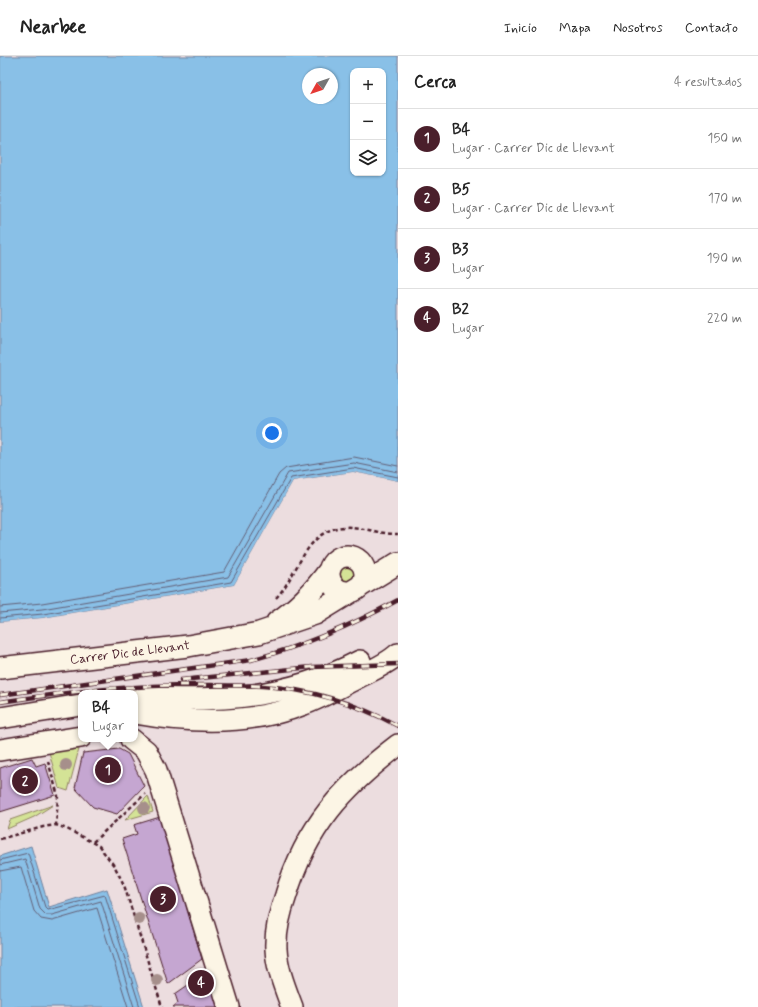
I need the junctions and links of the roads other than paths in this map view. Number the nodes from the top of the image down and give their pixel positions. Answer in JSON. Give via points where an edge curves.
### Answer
{"nodes":[{"id":1,"x":398,"y":556,"type":"edge"},
{"id":2,"x":352,"y":557,"type":"junction"},
{"id":3,"x":398,"y":563,"type":"edge"},
{"id":4,"x":330,"y":569,"type":"junction"},
{"id":5,"x":398,"y":574,"type":"edge"},
{"id":6,"x":358,"y":588,"type":"junction"},
{"id":7,"x":315,"y":614,"type":"junction"},
{"id":8,"x":259,"y":633,"type":"junction"},
{"id":9,"x":398,"y":643,"type":"edge"},
{"id":10,"x":398,"y":654,"type":"edge"},
{"id":11,"x":0,"y":668,"type":"edge"},
{"id":12,"x":138,"y":698,"type":"edge"},
{"id":13,"x":78,"y":706,"type":"edge"},
{"id":14,"x":138,"y":714,"type":"edge"},
{"id":15,"x":0,"y":718,"type":"edge"},
{"id":16,"x":78,"y":737,"type":"edge"},
{"id":17,"x":135,"y":742,"type":"edge"},
{"id":18,"x":398,"y":744,"type":"edge"},
{"id":19,"x":0,"y":750,"type":"edge"},
{"id":20,"x":289,"y":999,"type":"edge"},
{"id":21,"x":229,"y":1007,"type":"edge"}],
"edges":[{"from":1,"to":2,"type":"street","name":"Carrer Dic de Llevant"},
{"from":2,"to":4,"type":"street","name":"Carrer Dic de Llevant","via":[[337,559]]},
{"from":2,"to":6,"type":"street","via":[[361,562],[365,574]]},
{"from":3,"to":6,"type":"street","name":"Carrer Dic de Llevant"},
{"from":4,"to":6,"type":"street","name":"Carrer Dic de Llevant","via":[[330,579],[336,588],[346,592]]},
{"from":4,"to":8,"type":"street","name":"Carrer Dic de Llevant","via":[[302,602]]},
{"from":5,"to":7,"type":"street","name":"Carrer Dic de Llevant","via":[[336,608]]},
{"from":6,"to":7,"type":"street","name":"Carrer Dic de Llevant"},
{"from":7,"to":8,"type":"street","name":"Carrer Dic de Llevant"},
{"from":8,"to":11,"type":"street","name":"Carrer Dic de Llevant","via":[[188,646]]},
{"from":9,"to":12,"type":"street","via":[[337,672],[283,689],[223,698]]},
{"from":10,"to":14,"type":"street","via":[[322,697],[273,714],[238,719],[169,719]]},
{"from":13,"to":15,"type":"street"},
{"from":16,"to":19,"type":"street"},
{"from":17,"to":21,"type":"street","via":[[146,751],[156,770]]},
{"from":18,"to":20,"type":"street","via":[[341,794],[316,828],[292,873],[279,916],[277,938],[280,971]]}]}
